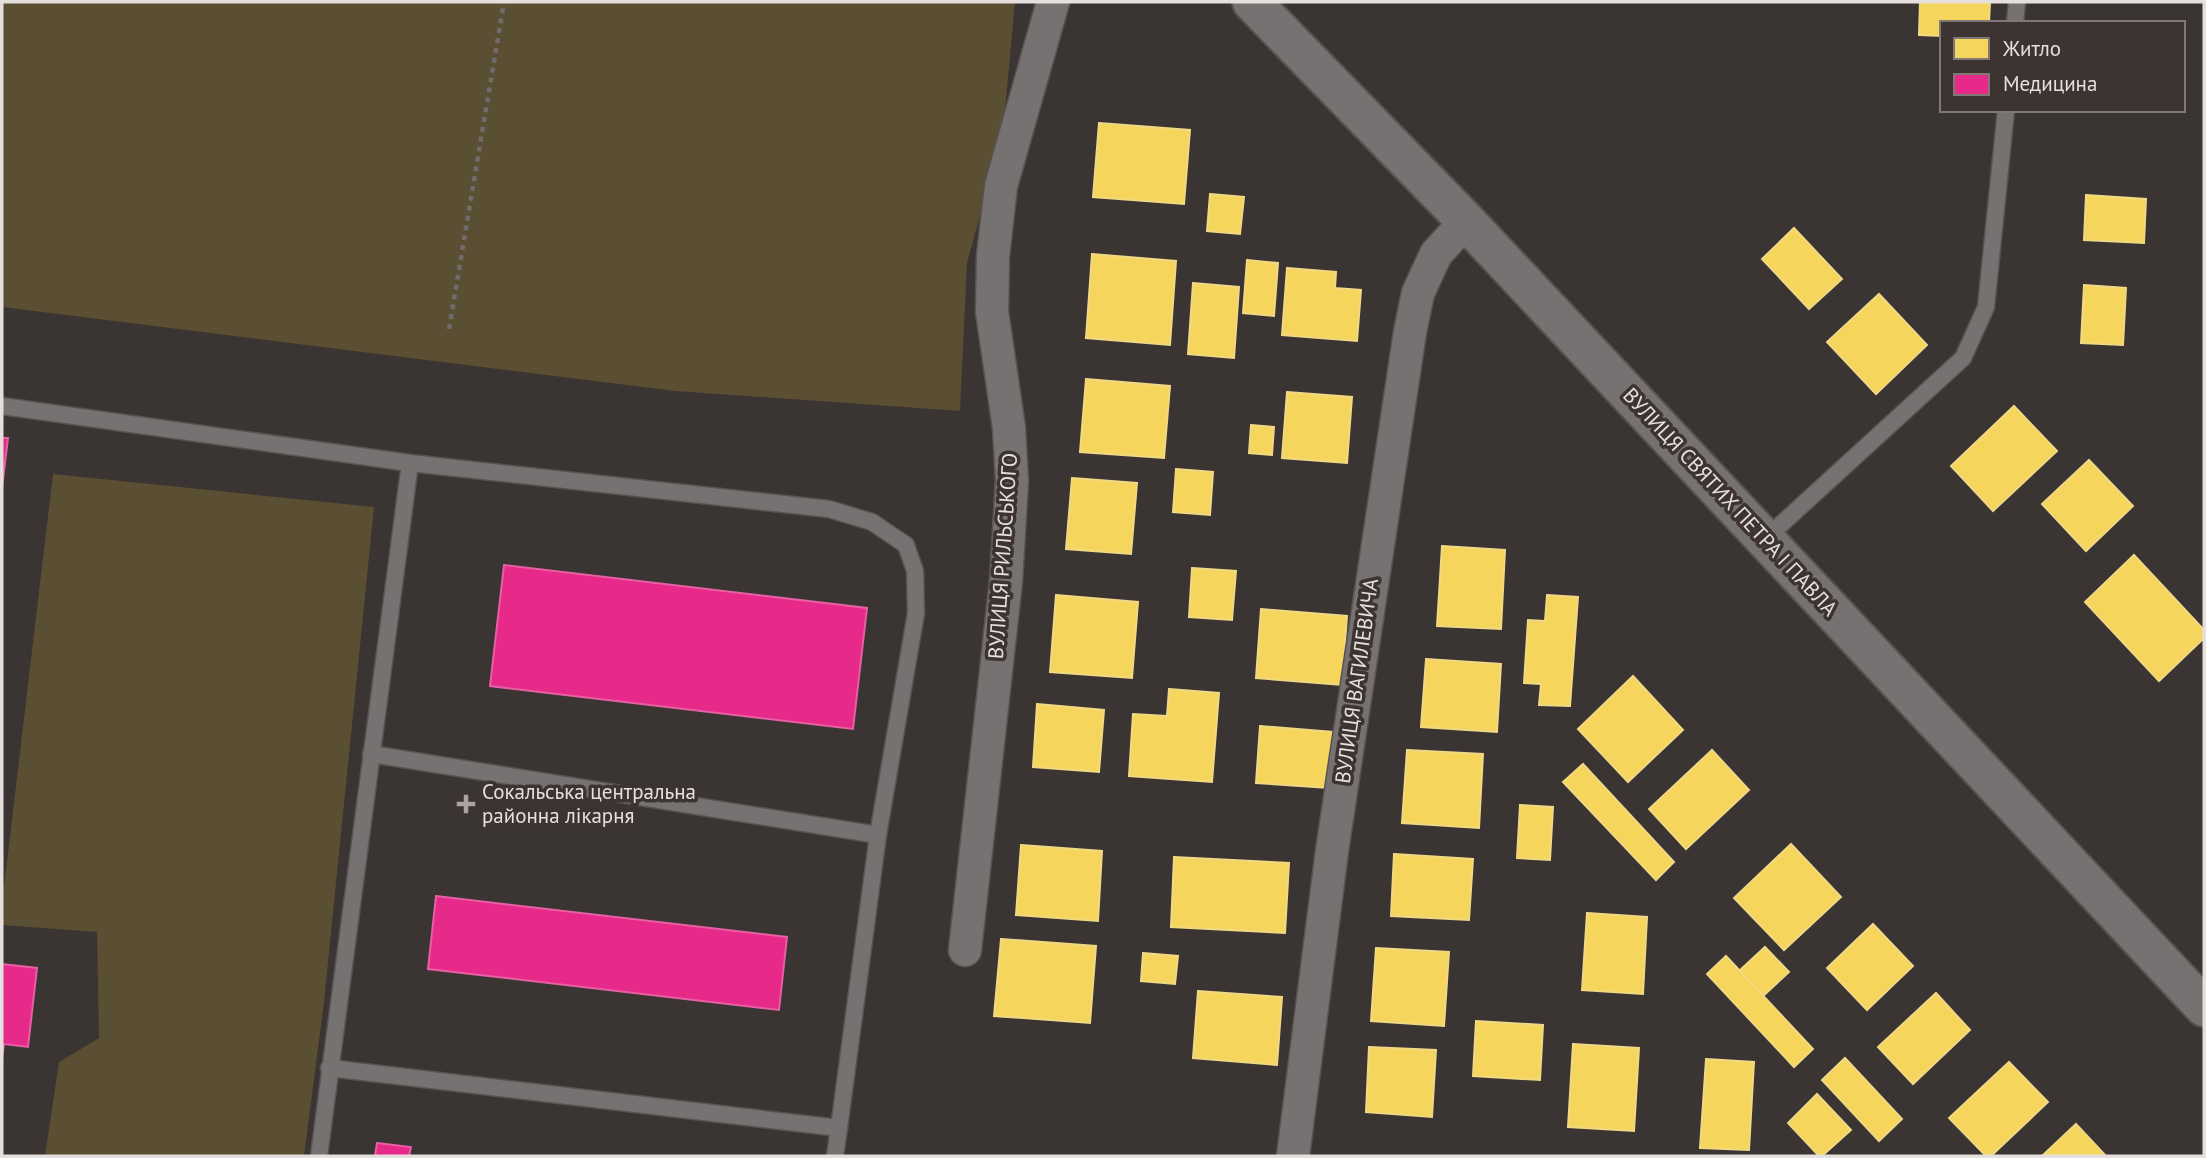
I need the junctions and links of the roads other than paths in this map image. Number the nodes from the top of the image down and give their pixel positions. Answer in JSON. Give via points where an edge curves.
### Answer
{"nodes":[{"id":1,"x":1053,"y":2,"type":"edge"},
{"id":2,"x":1252,"y":2,"type":"edge"},
{"id":3,"x":2017,"y":2,"type":"edge"},
{"id":4,"x":2015,"y":21,"type":"edge"},
{"id":5,"x":2006,"y":112,"type":"edge"},
{"id":6,"x":1466,"y":221,"type":"junction"},
{"id":7,"x":2,"y":407,"type":"edge"},
{"id":8,"x":410,"y":463,"type":"junction"},
{"id":9,"x":1765,"y":540,"type":"junction"},
{"id":10,"x":371,"y":754,"type":"junction"},
{"id":11,"x":878,"y":835,"type":"junction"},
{"id":12,"x":965,"y":950,"type":"dead end"},
{"id":13,"x":2204,"y":1007,"type":"edge"},
{"id":14,"x":329,"y":1068,"type":"junction"},
{"id":15,"x":839,"y":1128,"type":"junction"},
{"id":16,"x":319,"y":1156,"type":"edge"},
{"id":17,"x":835,"y":1156,"type":"edge"},
{"id":18,"x":1293,"y":1156,"type":"edge"}],
"edges":[{"from":1,"to":12,"type":"street","name":"ВУЛИЦЯ РИЛЬСЬКОГО","via":[[1001,186],[993,256],[992,312],[1012,481],[1006,581]]},
{"from":2,"to":6,"type":"street","name":"ВУЛИЦЯ СВЯТИХ ПЕТРА І ПАВЛА"},
{"from":3,"to":4,"type":"lane"},
{"from":5,"to":9,"type":"lane","via":[[1986,307],[1963,358]]},
{"from":6,"to":9,"type":"street","name":"ВУЛИЦЯ СВЯТИХ ПЕТРА І ПАВЛА"},
{"from":6,"to":18,"type":"street","name":"ВУЛИЦЯ ВАГИЛЕВИЧА","via":[[1436,254],[1419,293],[1410,332],[1332,850]]},
{"from":7,"to":8,"type":"lane"},
{"from":8,"to":10,"type":"lane"},
{"from":8,"to":11,"type":"lane","via":[[829,509],[872,522],[906,545],[915,571],[916,613]]},
{"from":9,"to":13,"type":"street","name":"ВУЛИЦЯ СВЯТИХ ПЕТРА І ПАВЛА"},
{"from":10,"to":11,"type":"lane"},
{"from":10,"to":14,"type":"lane"},
{"from":11,"to":15,"type":"lane"},
{"from":14,"to":15,"type":"lane"},
{"from":14,"to":16,"type":"lane"},
{"from":15,"to":17,"type":"lane"}]}
